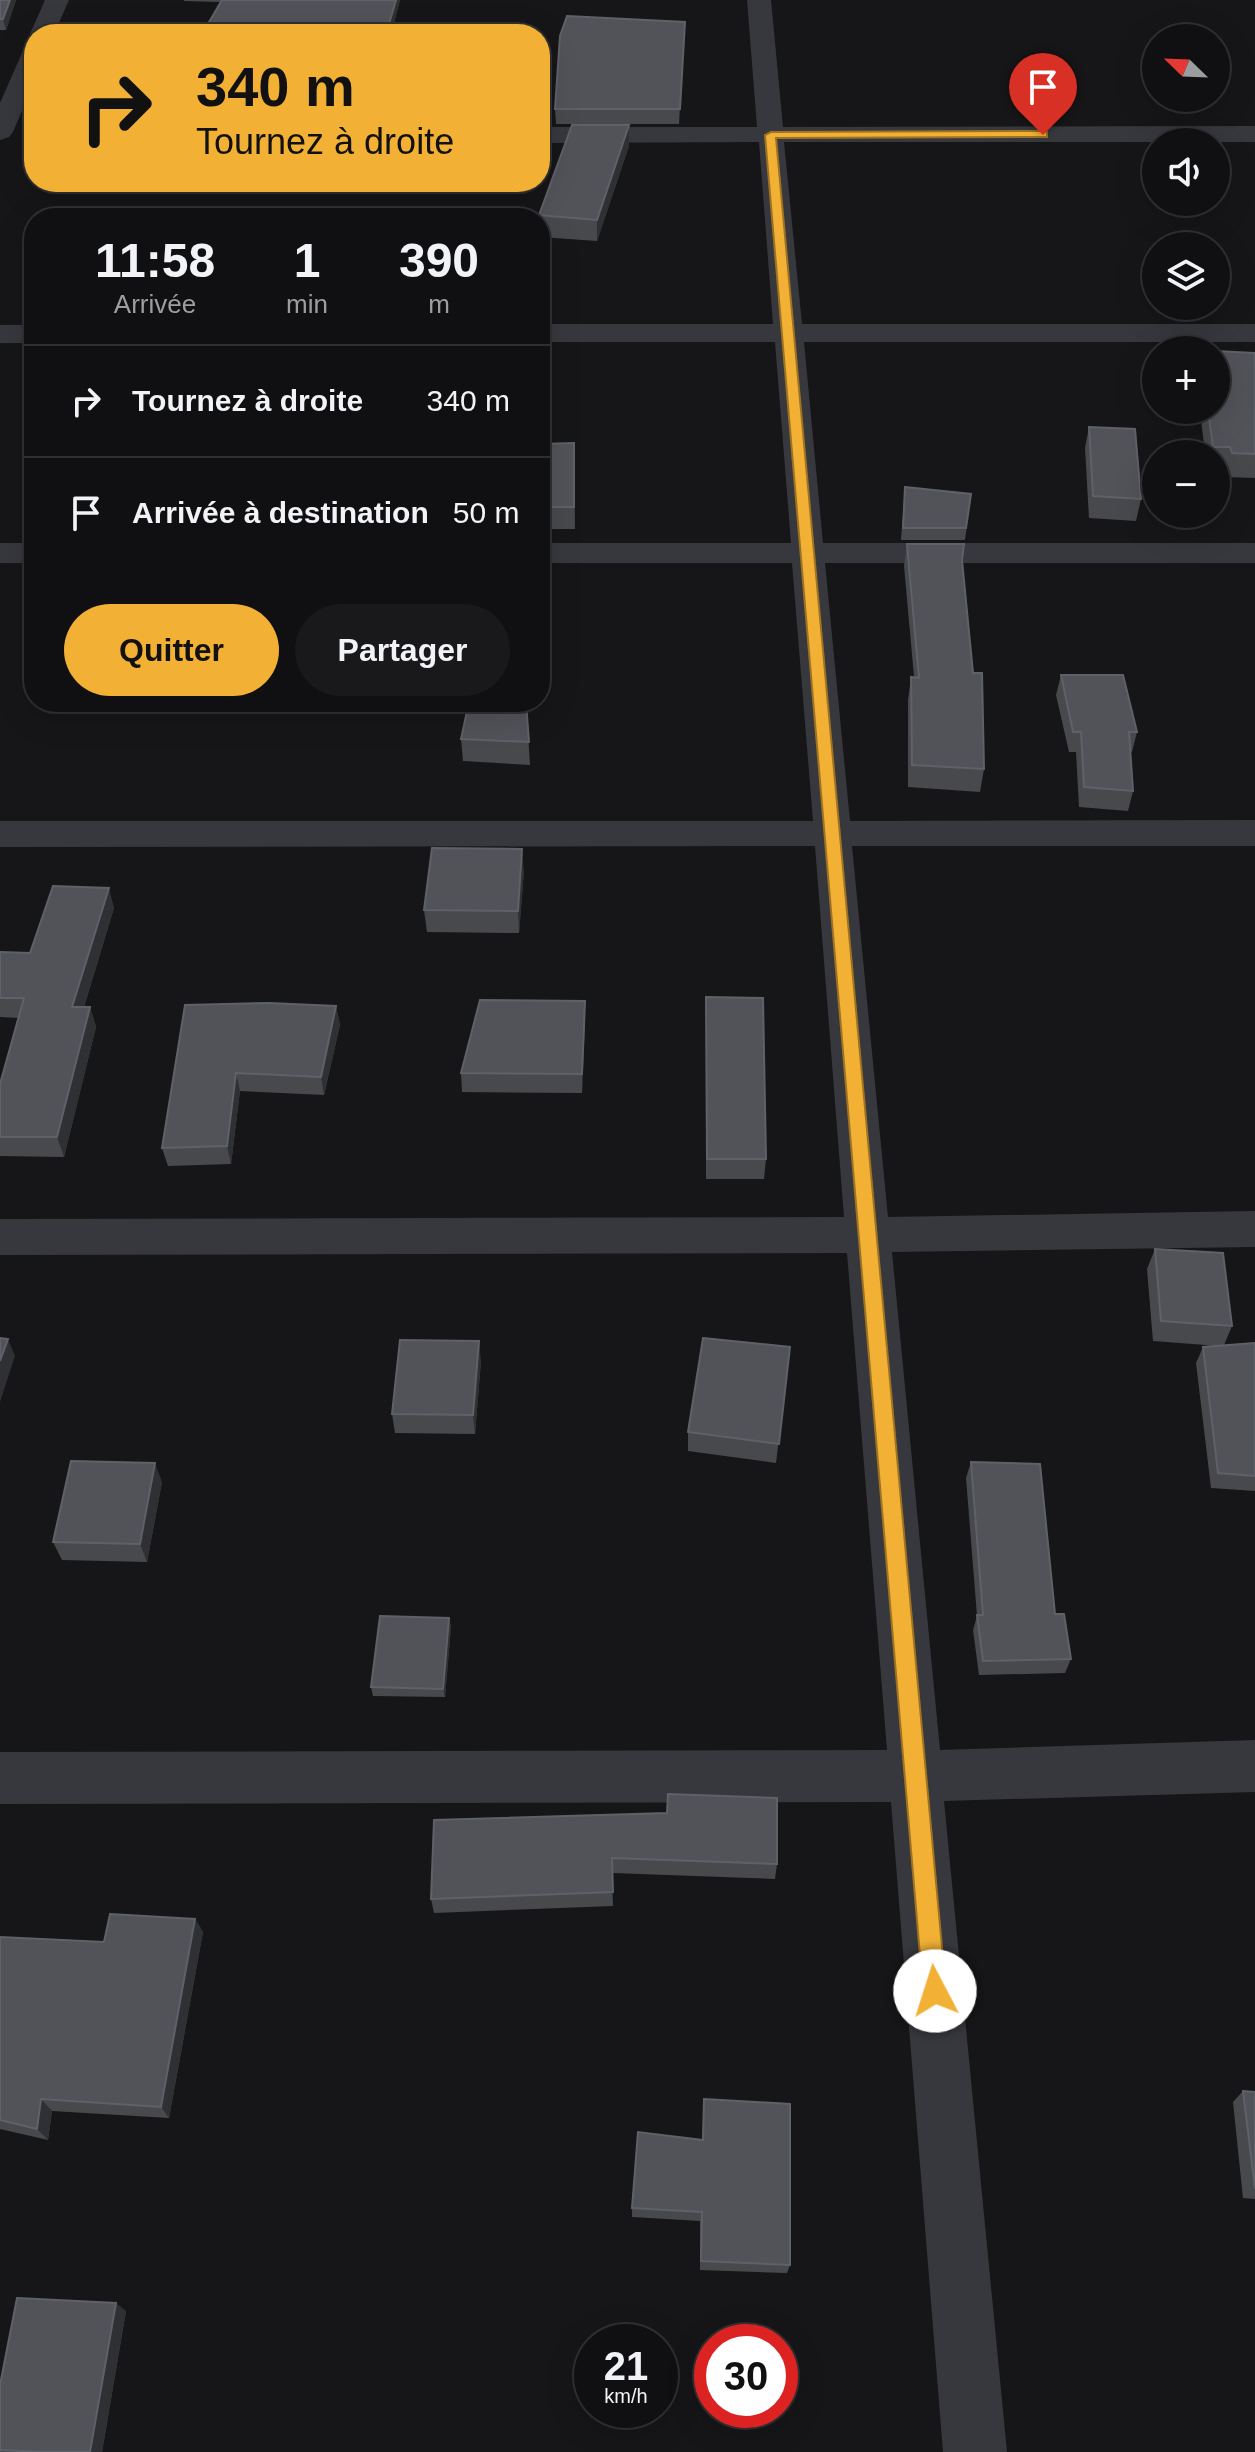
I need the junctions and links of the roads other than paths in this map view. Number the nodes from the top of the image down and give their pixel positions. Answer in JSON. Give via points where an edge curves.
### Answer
{"nodes":[{"id":1,"x":57,"y":0,"type":"edge"},
{"id":2,"x":759,"y":0,"type":"edge"},
{"id":3,"x":46,"y":24,"type":"edge"},
{"id":4,"x":24,"y":85,"type":"edge"},
{"id":5,"x":1255,"y":134,"type":"edge"},
{"id":6,"x":8,"y":135,"type":"edge"},
{"id":7,"x":550,"y":135,"type":"edge"},
{"id":8,"x":771,"y":135,"type":"junction"},
{"id":9,"x":550,"y":333,"type":"edge"},
{"id":10,"x":788,"y":333,"type":"junction"},
{"id":11,"x":1255,"y":333,"type":"edge"},
{"id":12,"x":0,"y":334,"type":"edge"},
{"id":13,"x":24,"y":334,"type":"edge"},
{"id":14,"x":0,"y":553,"type":"edge"},
{"id":15,"x":24,"y":553,"type":"edge"},
{"id":16,"x":550,"y":553,"type":"edge"},
{"id":17,"x":808,"y":553,"type":"junction"},
{"id":18,"x":1255,"y":553,"type":"edge"},
{"id":19,"x":832,"y":833,"type":"junction"},
{"id":20,"x":1255,"y":833,"type":"edge"},
{"id":21,"x":0,"y":834,"type":"edge"},
{"id":22,"x":1255,"y":1229,"type":"edge"},
{"id":23,"x":868,"y":1235,"type":"junction"},
{"id":24,"x":0,"y":1237,"type":"edge"},
{"id":25,"x":1255,"y":1766,"type":"edge"},
{"id":26,"x":915,"y":1776,"type":"junction"},
{"id":27,"x":0,"y":1778,"type":"edge"},
{"id":28,"x":975,"y":2452,"type":"edge"}],
"edges":[{"from":1,"to":3,"type":"street"},
{"from":2,"to":8,"type":"street"},
{"from":4,"to":6,"type":"street"},
{"from":5,"to":8,"type":"street"},
{"from":7,"to":8,"type":"street"},
{"from":8,"to":10,"type":"street"},
{"from":9,"to":10,"type":"street"},
{"from":10,"to":11,"type":"street"},
{"from":10,"to":17,"type":"street"},
{"from":12,"to":13,"type":"street"},
{"from":14,"to":15,"type":"street"},
{"from":16,"to":17,"type":"street"},
{"from":17,"to":18,"type":"street"},
{"from":17,"to":19,"type":"street"},
{"from":19,"to":20,"type":"street"},
{"from":19,"to":21,"type":"street"},
{"from":19,"to":23,"type":"street"},
{"from":22,"to":23,"type":"street"},
{"from":23,"to":24,"type":"street"},
{"from":23,"to":26,"type":"street"},
{"from":25,"to":26,"type":"street"},
{"from":26,"to":27,"type":"street"},
{"from":26,"to":28,"type":"street"}]}
